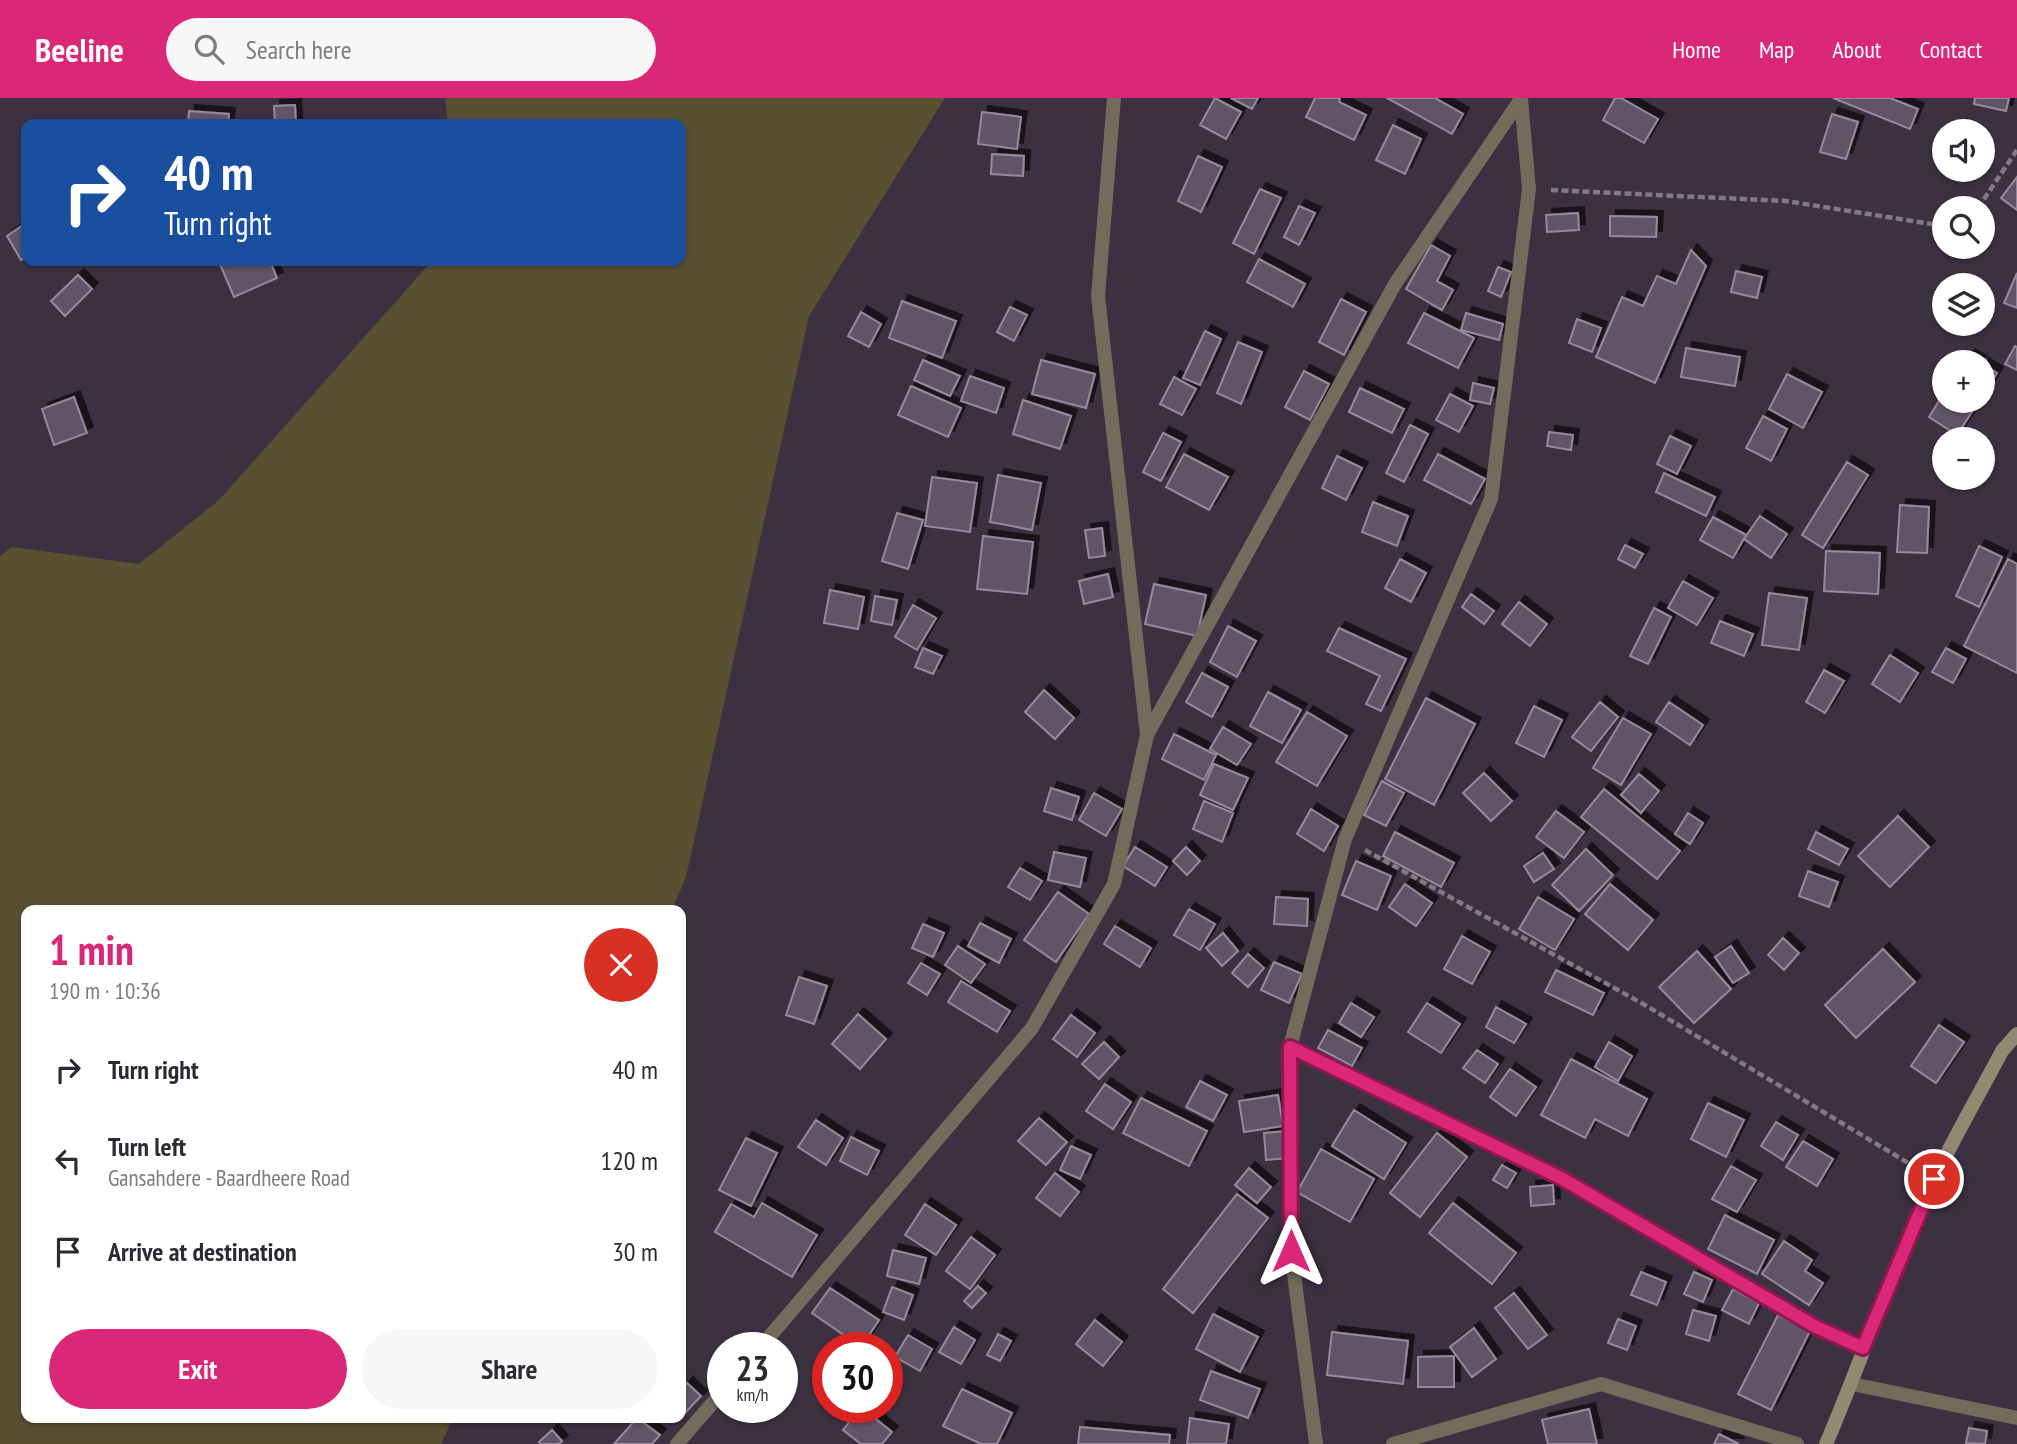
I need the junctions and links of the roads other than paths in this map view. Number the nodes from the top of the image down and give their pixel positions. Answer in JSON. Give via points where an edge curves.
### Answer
{"nodes":[{"id":1,"x":1114,"y":98,"type":"edge"},
{"id":2,"x":1520,"y":100,"type":"edge"},
{"id":3,"x":1147,"y":735,"type":"junction"},
{"id":4,"x":2017,"y":1034,"type":"edge"},
{"id":5,"x":1290,"y":1047,"type":"junction"},
{"id":6,"x":774,"y":1332,"type":"edge"},
{"id":7,"x":1863,"y":1348,"type":"junction"},
{"id":8,"x":1852,"y":1384,"type":"junction"},
{"id":9,"x":707,"y":1409,"type":"edge"},
{"id":10,"x":2017,"y":1418,"type":"edge"},
{"id":11,"x":677,"y":1444,"type":"edge"},
{"id":12,"x":1316,"y":1444,"type":"edge"},
{"id":13,"x":1393,"y":1444,"type":"edge"},
{"id":14,"x":1797,"y":1444,"type":"edge"},
{"id":15,"x":1826,"y":1444,"type":"edge"}],
"edges":[{"from":1,"to":3,"type":"street","via":[[1098,296]]},
{"from":2,"to":3,"type":"street","via":[[1395,284]]},
{"from":2,"to":5,"type":"street","via":[[1529,189],[1492,499],[1345,839]]},
{"from":3,"to":6,"type":"street","via":[[1114,884],[1032,1028]]},
{"from":4,"to":7,"type":"main road","via":[[2002,1051],[1934,1179]]},
{"from":5,"to":7,"type":"street","via":[[1561,1178],[1816,1327]]},
{"from":5,"to":12,"type":"street","via":[[1291,1251]]},
{"from":7,"to":8,"type":"main road"},
{"from":8,"to":10,"type":"street"},
{"from":8,"to":15,"type":"main road"},
{"from":9,"to":11,"type":"street"},
{"from":13,"to":14,"type":"street","via":[[1601,1384]]}]}
